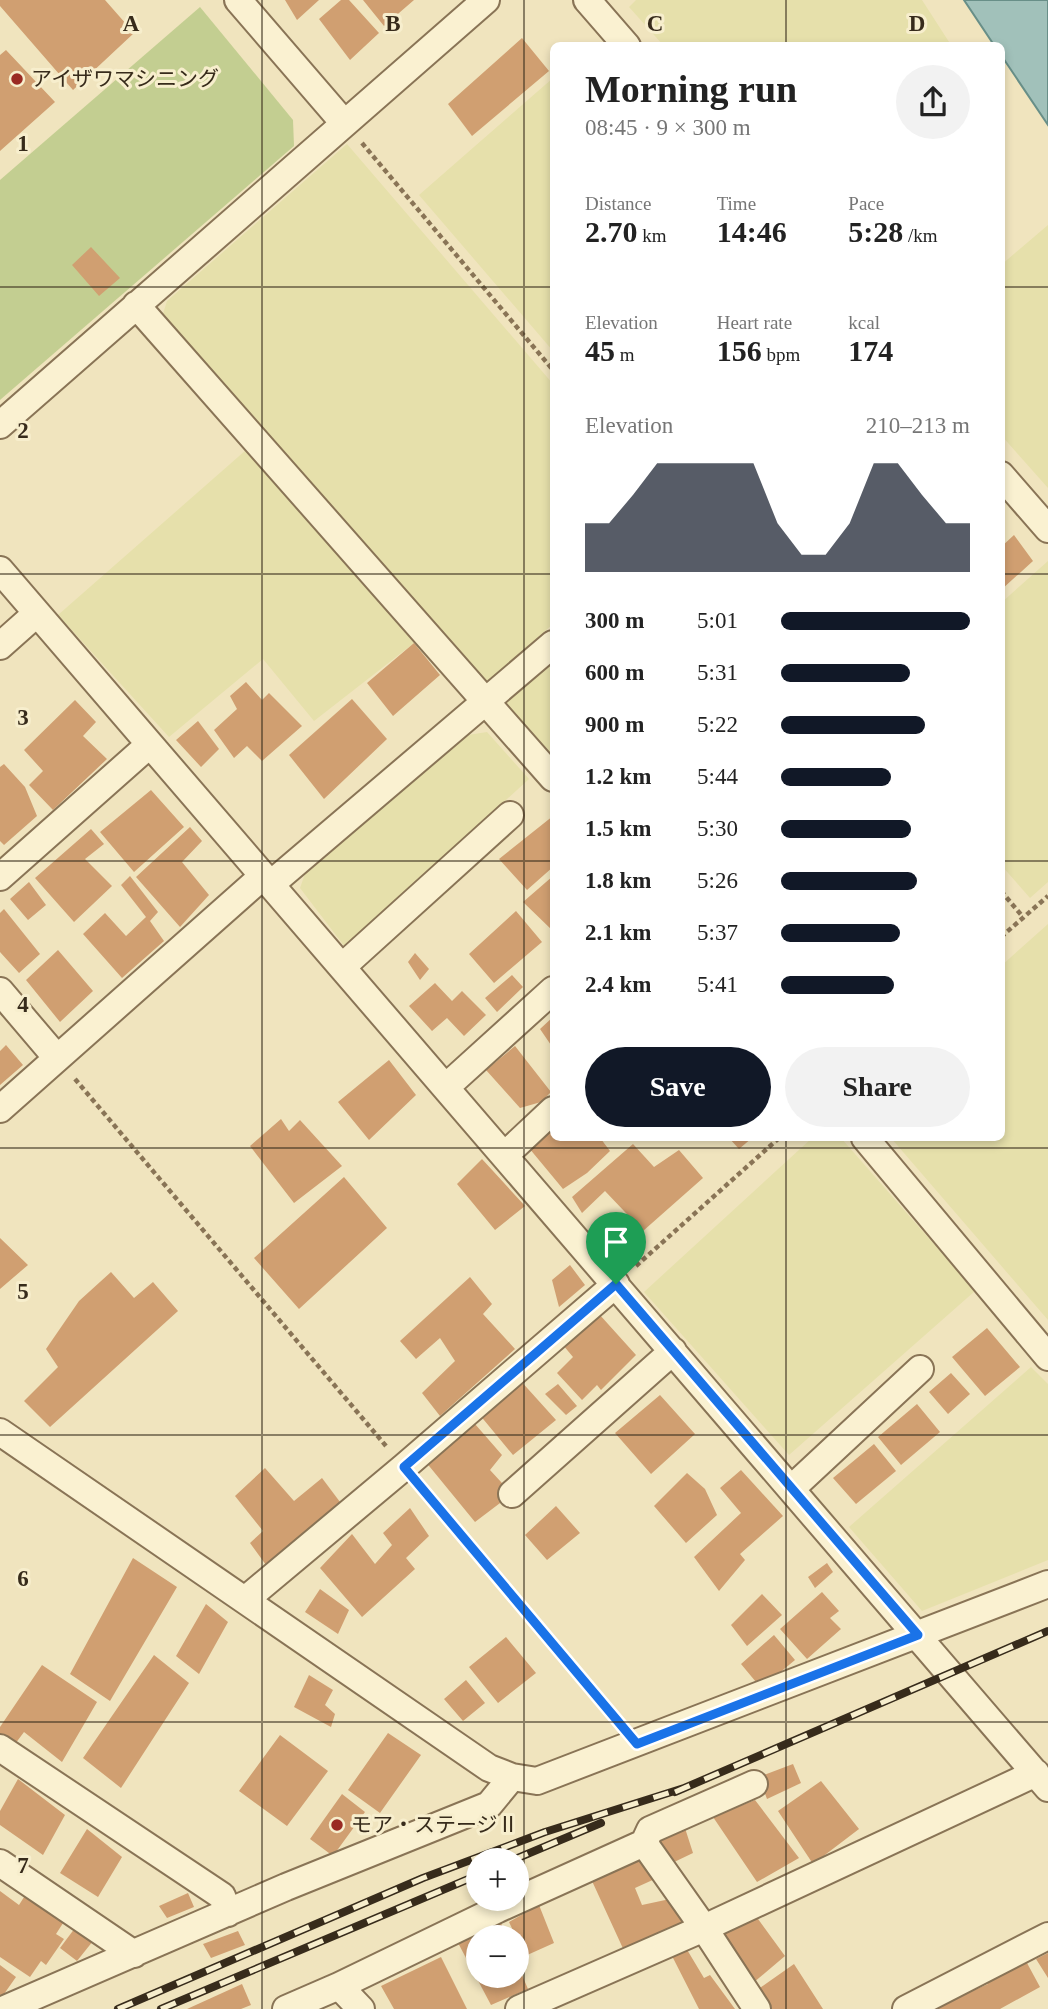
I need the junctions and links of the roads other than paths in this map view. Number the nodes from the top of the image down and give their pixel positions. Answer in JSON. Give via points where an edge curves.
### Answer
{"nodes":[{"id":1,"x":238,"y":0,"type":"edge"},
{"id":2,"x":486,"y":0,"type":"edge"},
{"id":3,"x":587,"y":0,"type":"edge"},
{"id":4,"x":624,"y":42,"type":"edge"},
{"id":5,"x":344,"y":123,"type":"junction"},
{"id":6,"x":136,"y":305,"type":"junction"},
{"id":7,"x":0,"y":425,"type":"edge"},
{"id":8,"x":1005,"y":480,"type":"edge"},
{"id":9,"x":1048,"y":529,"type":"edge"},
{"id":10,"x":0,"y":570,"type":"edge"},
{"id":11,"x":36,"y":614,"type":"junction"},
{"id":12,"x":0,"y":646,"type":"edge"},
{"id":13,"x":550,"y":647,"type":"edge"},
{"id":14,"x":487,"y":702,"type":"junction"},
{"id":15,"x":149,"y":745,"type":"junction"},
{"id":16,"x":550,"y":775,"type":"edge"},
{"id":17,"x":510,"y":815,"type":"dead end"},
{"id":18,"x":0,"y":877,"type":"edge"},
{"id":19,"x":267,"y":880,"type":"junction"},
{"id":20,"x":342,"y":967,"type":"junction"},
{"id":21,"x":0,"y":991,"type":"edge"},
{"id":22,"x":550,"y":993,"type":"edge"},
{"id":23,"x":57,"y":1058,"type":"junction"},
{"id":24,"x":446,"y":1087,"type":"junction"},
{"id":25,"x":0,"y":1109,"type":"edge"},
{"id":26,"x":550,"y":1113,"type":"edge"},
{"id":27,"x":867,"y":1141,"type":"edge"},
{"id":28,"x":505,"y":1155,"type":"junction"},
{"id":29,"x":616,"y":1284,"type":"junction"},
{"id":30,"x":673,"y":1351,"type":"junction"},
{"id":31,"x":1048,"y":1357,"type":"edge"},
{"id":32,"x":920,"y":1369,"type":"dead end"},
{"id":33,"x":0,"y":1432,"type":"edge"},
{"id":34,"x":791,"y":1489,"type":"junction"},
{"id":35,"x":512,"y":1494,"type":"dead end"},
{"id":36,"x":1048,"y":1584,"type":"edge"},
{"id":37,"x":245,"y":1600,"type":"junction"},
{"id":38,"x":918,"y":1635,"type":"junction"},
{"id":39,"x":0,"y":1748,"type":"edge"},
{"id":40,"x":512,"y":1777,"type":"junction"},
{"id":41,"x":1042,"y":1780,"type":"edge"},
{"id":42,"x":754,"y":1784,"type":"dead end"},
{"id":43,"x":644,"y":1843,"type":"junction"},
{"id":44,"x":0,"y":1863,"type":"edge"},
{"id":45,"x":228,"y":1913,"type":"junction"},
{"id":46,"x":704,"y":1928,"type":"junction"},
{"id":47,"x":1048,"y":1936,"type":"edge"},
{"id":48,"x":134,"y":1954,"type":"junction"},
{"id":49,"x":338,"y":1986,"type":"junction"},
{"id":50,"x":5,"y":2009,"type":"edge"},
{"id":51,"x":286,"y":2009,"type":"edge"},
{"id":52,"x":361,"y":2009,"type":"edge"},
{"id":53,"x":519,"y":2009,"type":"edge"},
{"id":54,"x":757,"y":2009,"type":"edge"},
{"id":55,"x":905,"y":2009,"type":"edge"}],
"edges":[{"from":1,"to":5,"type":"street"},
{"from":2,"to":5,"type":"street"},
{"from":3,"to":4,"type":"street"},
{"from":5,"to":6,"type":"street"},
{"from":6,"to":7,"type":"street"},
{"from":6,"to":14,"type":"street"},
{"from":8,"to":9,"type":"street"},
{"from":10,"to":11,"type":"street"},
{"from":11,"to":12,"type":"street"},
{"from":11,"to":15,"type":"street"},
{"from":13,"to":14,"type":"street"},
{"from":14,"to":16,"type":"street"},
{"from":14,"to":19,"type":"street"},
{"from":15,"to":18,"type":"street"},
{"from":15,"to":19,"type":"street"},
{"from":17,"to":20,"type":"street"},
{"from":19,"to":20,"type":"street"},
{"from":19,"to":23,"type":"street"},
{"from":20,"to":24,"type":"street"},
{"from":21,"to":23,"type":"street"},
{"from":22,"to":24,"type":"street"},
{"from":23,"to":25,"type":"street"},
{"from":24,"to":28,"type":"street"},
{"from":26,"to":28,"type":"street"},
{"from":27,"to":31,"type":"street"},
{"from":28,"to":29,"type":"street"},
{"from":29,"to":30,"type":"street"},
{"from":29,"to":37,"type":"street"},
{"from":30,"to":34,"type":"street"},
{"from":30,"to":35,"type":"street"},
{"from":32,"to":34,"type":"street"},
{"from":33,"to":37,"type":"street"},
{"from":34,"to":38,"type":"street"},
{"from":36,"to":38,"type":"street"},
{"from":37,"to":40,"type":"street","via":[[489,1768]]},
{"from":38,"to":40,"type":"street","via":[[537,1781]]},
{"from":38,"to":41,"type":"street"},
{"from":39,"to":45,"type":"street","via":[[222,1896]]},
{"from":40,"to":45,"type":"street","via":[[489,1805]]},
{"from":41,"to":46,"type":"street"},
{"from":42,"to":43,"type":"street","via":[[650,1829]]},
{"from":43,"to":46,"type":"street"},
{"from":43,"to":49,"type":"street"},
{"from":44,"to":48,"type":"street"},
{"from":45,"to":48,"type":"street"},
{"from":46,"to":53,"type":"street"},
{"from":46,"to":54,"type":"street"},
{"from":47,"to":55,"type":"street"},
{"from":48,"to":50,"type":"street"},
{"from":49,"to":51,"type":"street"},
{"from":49,"to":52,"type":"street"}]}
